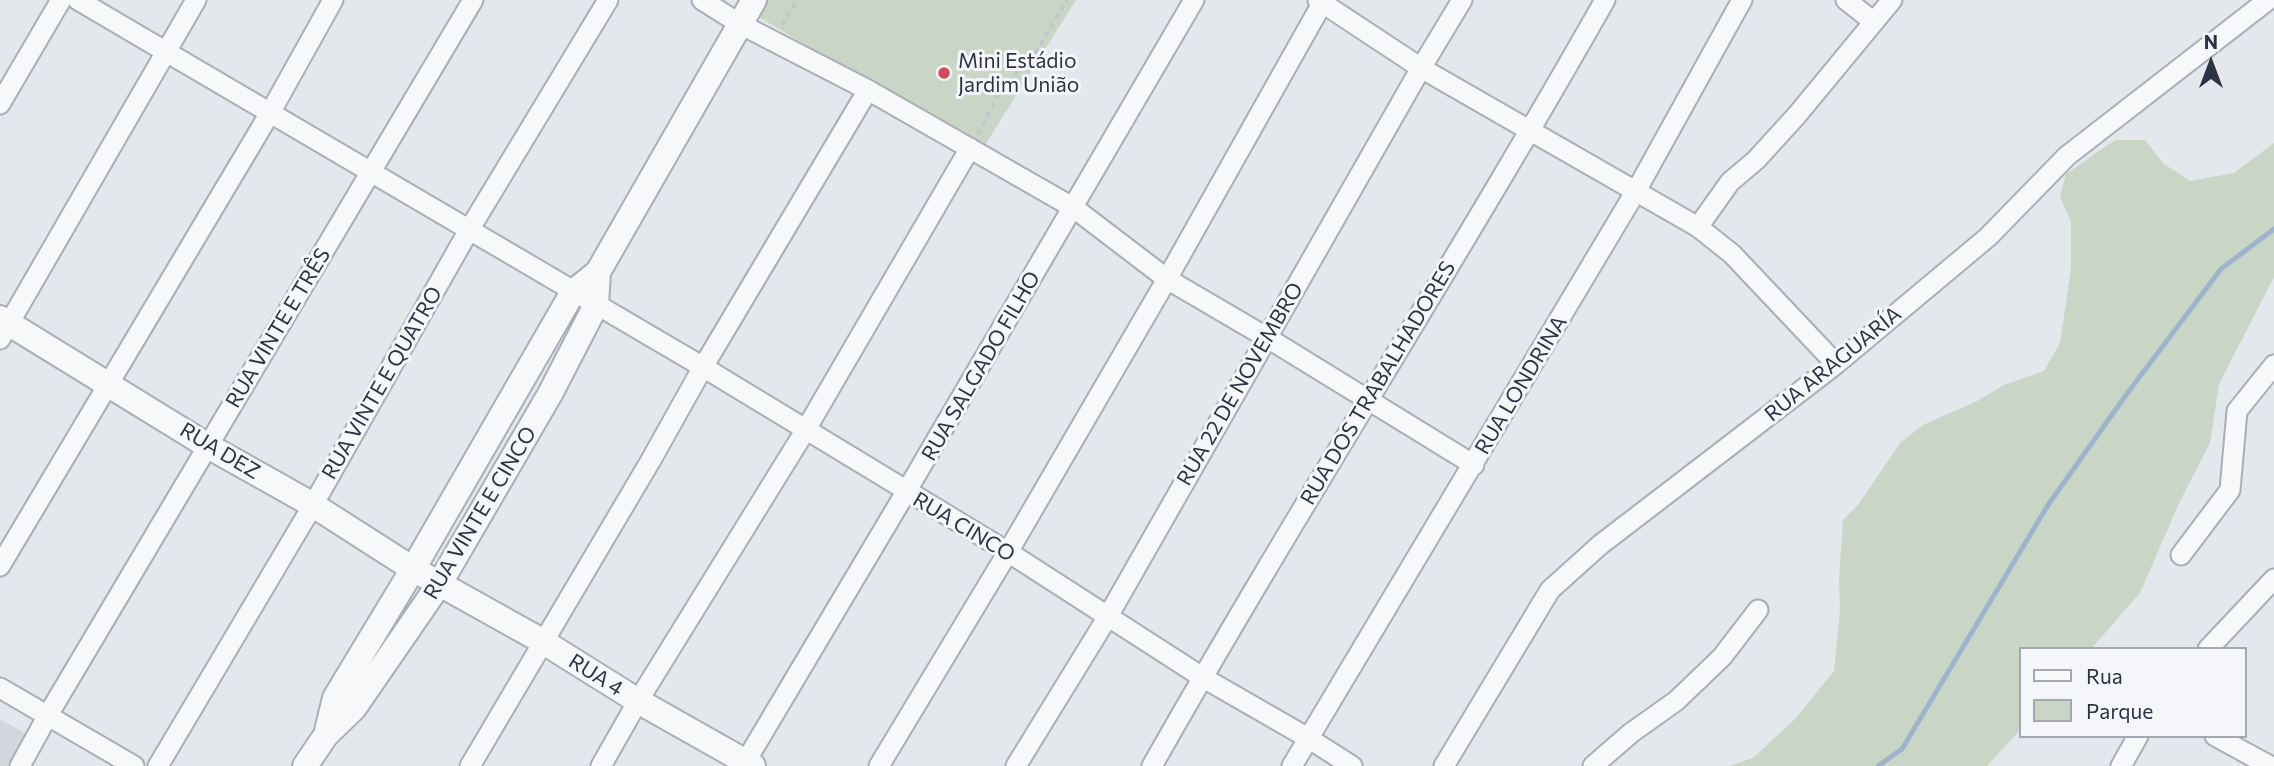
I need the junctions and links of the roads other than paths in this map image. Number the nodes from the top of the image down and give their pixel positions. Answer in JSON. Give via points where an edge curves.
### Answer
{"nodes":[{"id":1,"x":61,"y":0,"type":"edge"},
{"id":2,"x":78,"y":0,"type":"edge"},
{"id":3,"x":196,"y":0,"type":"edge"},
{"id":4,"x":333,"y":0,"type":"edge"},
{"id":5,"x":473,"y":0,"type":"edge"},
{"id":6,"x":608,"y":0,"type":"edge"},
{"id":7,"x":702,"y":0,"type":"edge"},
{"id":8,"x":754,"y":0,"type":"edge"},
{"id":9,"x":1194,"y":0,"type":"edge"},
{"id":10,"x":1462,"y":0,"type":"edge"},
{"id":11,"x":1605,"y":0,"type":"edge"},
{"id":12,"x":1742,"y":0,"type":"edge"},
{"id":13,"x":1846,"y":0,"type":"edge"},
{"id":14,"x":1892,"y":0,"type":"edge"},
{"id":15,"x":2268,"y":0,"type":"edge"},
{"id":16,"x":1321,"y":1,"type":"edge"},
{"id":17,"x":1874,"y":22,"type":"junction"},
{"id":18,"x":740,"y":24,"type":"junction"},
{"id":19,"x":166,"y":52,"type":"junction"},
{"id":20,"x":1421,"y":68,"type":"junction"},
{"id":21,"x":868,"y":90,"type":"junction"},
{"id":22,"x":0,"y":104,"type":"edge"},
{"id":23,"x":270,"y":113,"type":"junction"},
{"id":24,"x":1530,"y":132,"type":"junction"},
{"id":25,"x":970,"y":148,"type":"junction"},
{"id":26,"x":371,"y":172,"type":"junction"},
{"id":27,"x":1636,"y":191,"type":"junction"},
{"id":28,"x":1074,"y":208,"type":"junction"},
{"id":29,"x":1698,"y":227,"type":"junction"},
{"id":30,"x":469,"y":230,"type":"junction"},
{"id":31,"x":598,"y":272,"type":"junction"},
{"id":32,"x":1167,"y":279,"type":"junction"},
{"id":33,"x":573,"y":292,"type":"junction"},
{"id":34,"x":596,"y":305,"type":"junction"},
{"id":35,"x":3,"y":327,"type":"edge"},
{"id":36,"x":1266,"y":337,"type":"junction"},
{"id":37,"x":1836,"y":364,"type":"junction"},
{"id":38,"x":2274,"y":365,"type":"edge"},
{"id":39,"x":703,"y":367,"type":"junction"},
{"id":40,"x":110,"y":384,"type":"junction"},
{"id":41,"x":1367,"y":401,"type":"junction"},
{"id":42,"x":805,"y":431,"type":"junction"},
{"id":43,"x":208,"y":446,"type":"junction"},
{"id":44,"x":1474,"y":465,"type":"junction"},
{"id":45,"x":906,"y":492,"type":"junction"},
{"id":46,"x":313,"y":505,"type":"junction"},
{"id":47,"x":1008,"y":552,"type":"junction"},
{"id":48,"x":2181,"y":555,"type":"dead end"},
{"id":49,"x":0,"y":566,"type":"edge"},
{"id":50,"x":413,"y":569,"type":"junction"},
{"id":51,"x":2274,"y":579,"type":"edge"},
{"id":52,"x":440,"y":583,"type":"junction"},
{"id":53,"x":1758,"y":610,"type":"dead end"},
{"id":54,"x":1107,"y":618,"type":"junction"},
{"id":55,"x":542,"y":641,"type":"junction"},
{"id":56,"x":2210,"y":647,"type":"edge"},
{"id":57,"x":1202,"y":677,"type":"junction"},
{"id":58,"x":0,"y":688,"type":"edge"},
{"id":59,"x":638,"y":701,"type":"junction"},
{"id":60,"x":48,"y":715,"type":"junction"},
{"id":61,"x":326,"y":735,"type":"junction"},
{"id":62,"x":1308,"y":738,"type":"junction"},
{"id":63,"x":2137,"y":738,"type":"edge"},
{"id":64,"x":2219,"y":738,"type":"edge"},
{"id":65,"x":747,"y":765,"type":"edge"},
{"id":66,"x":20,"y":766,"type":"edge"},
{"id":67,"x":134,"y":766,"type":"edge"},
{"id":68,"x":158,"y":766,"type":"edge"},
{"id":69,"x":305,"y":766,"type":"edge"},
{"id":70,"x":470,"y":766,"type":"edge"},
{"id":71,"x":601,"y":766,"type":"edge"},
{"id":72,"x":879,"y":766,"type":"edge"},
{"id":73,"x":1016,"y":766,"type":"edge"},
{"id":74,"x":1152,"y":766,"type":"edge"},
{"id":75,"x":1292,"y":766,"type":"edge"},
{"id":76,"x":1352,"y":766,"type":"edge"},
{"id":77,"x":1444,"y":766,"type":"edge"},
{"id":78,"x":1593,"y":766,"type":"edge"},
{"id":79,"x":2121,"y":766,"type":"edge"},
{"id":80,"x":2270,"y":766,"type":"edge"}],
"edges":[{"from":1,"to":22,"type":"street"},
{"from":2,"to":19,"type":"street","name":"RUA CINCO"},
{"from":3,"to":19,"type":"street"},
{"from":4,"to":23,"type":"street"},
{"from":5,"to":26,"type":"street","name":"RUA VINTE E TRÊS"},
{"from":6,"to":30,"type":"street","name":"RUA VINTE E QUATRO"},
{"from":7,"to":18,"type":"street"},
{"from":8,"to":18,"type":"street","name":"RUA VINTE E CINCO"},
{"from":9,"to":28,"type":"street","name":"RUA SALGADO FILHO"},
{"from":10,"to":20,"type":"street","name":"RUA 22 DE NOVEMBRO"},
{"from":11,"to":24,"type":"street","name":"RUA DOS TRABALHADORES"},
{"from":12,"to":27,"type":"street","name":"RUA LONDRINA"},
{"from":13,"to":17,"type":"street"},
{"from":14,"to":17,"type":"street"},
{"from":15,"to":37,"type":"street","name":"RUA ARAGUARÍA","via":[[2067,156],[1988,237]]},
{"from":16,"to":20,"type":"street"},
{"from":16,"to":32,"type":"street"},
{"from":17,"to":29,"type":"street","via":[[1797,115],[1730,183]]},
{"from":18,"to":21,"type":"street"},
{"from":18,"to":31,"type":"street","name":"RUA VINTE E CINCO"},
{"from":19,"to":23,"type":"street","name":"RUA CINCO"},
{"from":19,"to":35,"type":"street"},
{"from":20,"to":24,"type":"street"},
{"from":20,"to":36,"type":"street","name":"RUA 22 DE NOVEMBRO"},
{"from":21,"to":25,"type":"street"},
{"from":21,"to":39,"type":"street"},
{"from":23,"to":26,"type":"street","name":"RUA CINCO"},
{"from":23,"to":40,"type":"street"},
{"from":24,"to":27,"type":"street"},
{"from":24,"to":41,"type":"street","name":"RUA DOS TRABALHADORES"},
{"from":25,"to":28,"type":"street"},
{"from":25,"to":42,"type":"street"},
{"from":26,"to":30,"type":"street","name":"RUA CINCO"},
{"from":26,"to":43,"type":"street","name":"RUA VINTE E TRÊS"},
{"from":27,"to":29,"type":"street"},
{"from":27,"to":44,"type":"street","name":"RUA LONDRINA"},
{"from":28,"to":32,"type":"street"},
{"from":28,"to":45,"type":"street","name":"RUA SALGADO FILHO"},
{"from":29,"to":37,"type":"street","via":[[1732,254]]},
{"from":30,"to":33,"type":"street","name":"RUA CINCO"},
{"from":30,"to":46,"type":"street","name":"RUA VINTE E QUATRO"},
{"from":31,"to":33,"type":"street","name":"RUA VINTE E CINCO"},
{"from":31,"to":34,"type":"street","name":"RUA VINTE E CINCO"},
{"from":32,"to":36,"type":"street"},
{"from":32,"to":47,"type":"street"},
{"from":33,"to":34,"type":"street","name":"RUA CINCO"},
{"from":33,"to":50,"type":"street","name":"RUA VINTE E CINCO"},
{"from":34,"to":39,"type":"street","name":"RUA CINCO"},
{"from":34,"to":52,"type":"street","name":"RUA VINTE E CINCO"},
{"from":35,"to":40,"type":"street","name":"RUA DEZ"},
{"from":36,"to":41,"type":"street"},
{"from":36,"to":54,"type":"street","name":"RUA 22 DE NOVEMBRO"},
{"from":37,"to":77,"type":"street","name":"RUA ARAGUARÍA","via":[[1600,545],[1550,590]]},
{"from":38,"to":48,"type":"street","via":[[2237,411],[2230,490]]},
{"from":39,"to":42,"type":"street","name":"RUA CINCO"},
{"from":39,"to":55,"type":"street"},
{"from":40,"to":43,"type":"street","name":"RUA DEZ"},
{"from":40,"to":49,"type":"street"},
{"from":41,"to":44,"type":"street"},
{"from":41,"to":57,"type":"street","name":"RUA DOS TRABALHADORES"},
{"from":42,"to":45,"type":"street","name":"RUA CINCO"},
{"from":42,"to":59,"type":"street"},
{"from":43,"to":46,"type":"street","name":"RUA DEZ"},
{"from":43,"to":60,"type":"street","name":"RUA VINTE E TRÊS"},
{"from":44,"to":62,"type":"street","name":"RUA LONDRINA"},
{"from":45,"to":47,"type":"street","name":"RUA CINCO"},
{"from":45,"to":65,"type":"street","name":"RUA SALGADO FILHO"},
{"from":46,"to":50,"type":"street","name":"RUA DEZ"},
{"from":46,"to":68,"type":"street","name":"RUA VINTE E QUATRO"},
{"from":47,"to":54,"type":"street","name":"RUA CINCO"},
{"from":47,"to":72,"type":"street"},
{"from":50,"to":52,"type":"street","name":"RUA DEZ"},
{"from":50,"to":61,"type":"street","name":"RUA VINTE E CINCO","via":[[335,698]]},
{"from":51,"to":56,"type":"street"},
{"from":52,"to":55,"type":"street","name":"RUA 4"},
{"from":52,"to":61,"type":"street","name":"RUA VINTE E CINCO","via":[[354,708]]},
{"from":53,"to":78,"type":"street","via":[[1722,657],[1676,701]]},
{"from":54,"to":57,"type":"street","name":"RUA CINCO"},
{"from":54,"to":73,"type":"street","name":"RUA 22 DE NOVEMBRO"},
{"from":55,"to":59,"type":"street","name":"RUA 4"},
{"from":55,"to":70,"type":"street"},
{"from":57,"to":62,"type":"street","name":"RUA CINCO"},
{"from":57,"to":74,"type":"street","name":"RUA DOS TRABALHADORES"},
{"from":58,"to":60,"type":"street"},
{"from":59,"to":65,"type":"street","name":"RUA 4"},
{"from":59,"to":71,"type":"street"},
{"from":60,"to":66,"type":"street","name":"RUA VINTE E TRÊS"},
{"from":60,"to":67,"type":"street"},
{"from":61,"to":69,"type":"street","name":"RUA VINTE E CINCO"},
{"from":62,"to":75,"type":"street","name":"RUA LONDRINA"},
{"from":62,"to":76,"type":"street","name":"RUA CINCO"},
{"from":63,"to":79,"type":"street"},
{"from":64,"to":80,"type":"street"}]}
